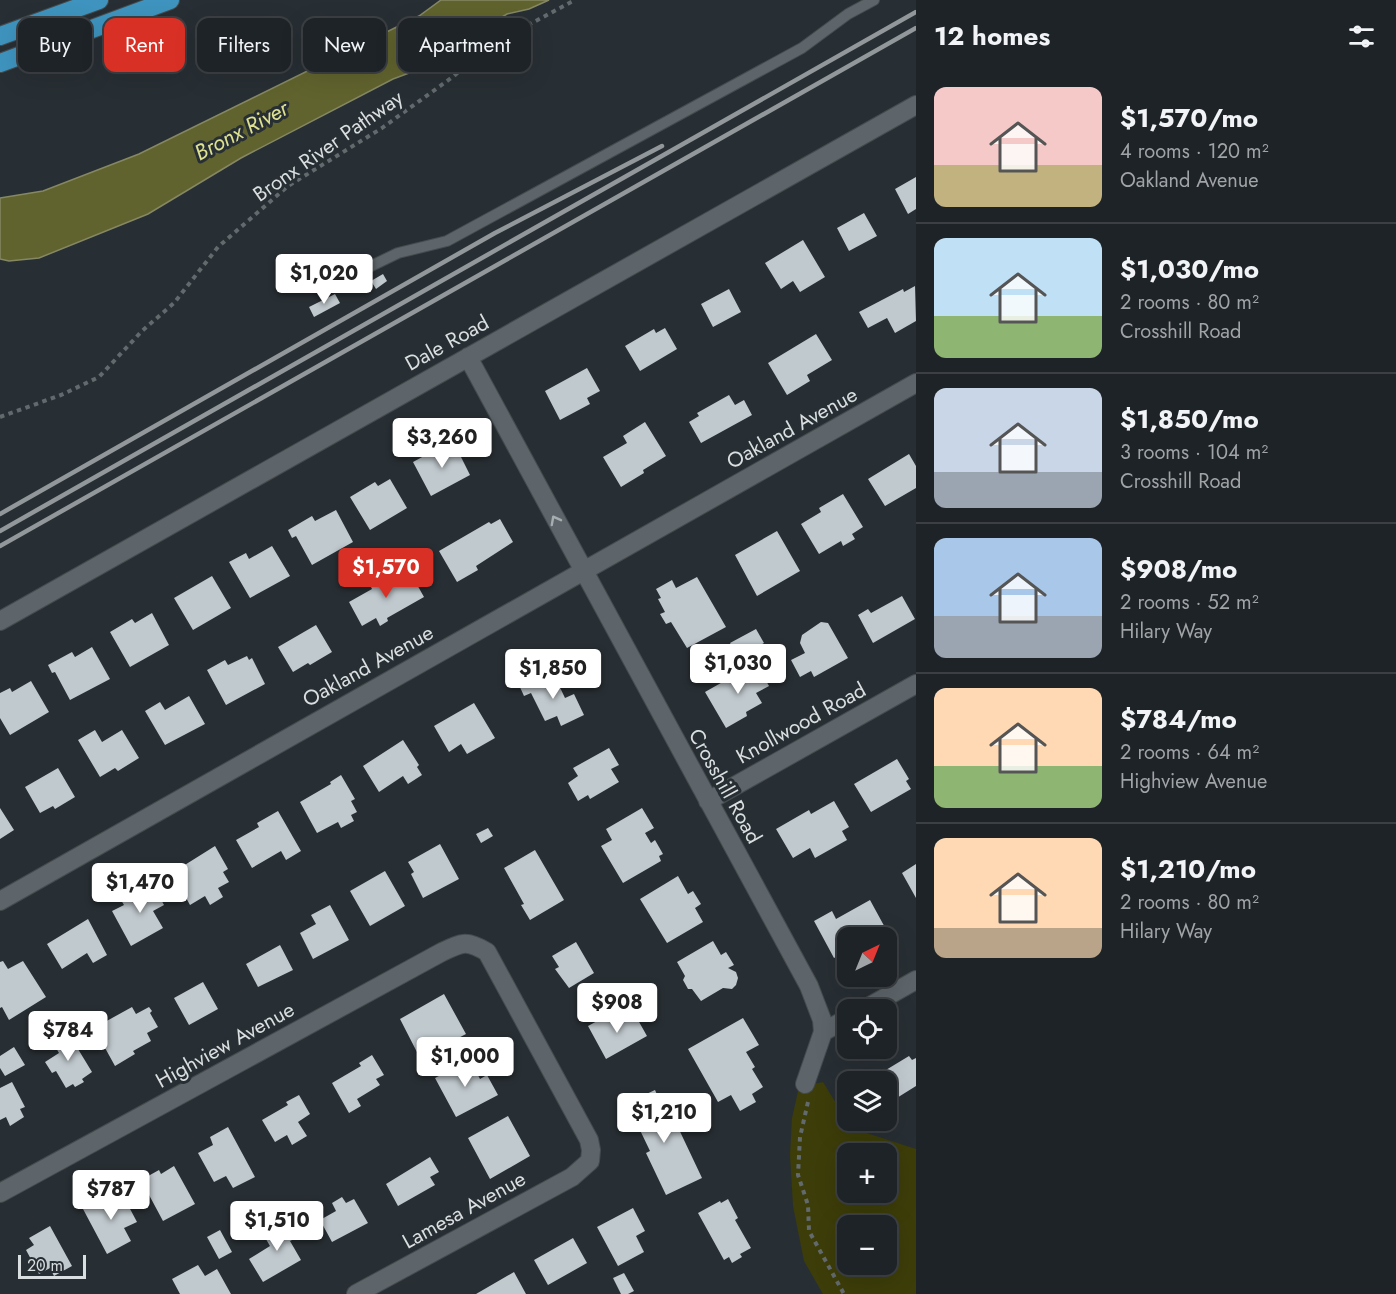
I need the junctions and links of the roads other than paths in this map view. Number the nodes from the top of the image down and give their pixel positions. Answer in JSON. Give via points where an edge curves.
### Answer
{"nodes":[{"id":1,"x":99,"y":0,"type":"edge"},
{"id":2,"x":170,"y":0,"type":"edge"},
{"id":3,"x":874,"y":0,"type":"edge"},
{"id":4,"x":0,"y":36,"type":"edge"},
{"id":5,"x":0,"y":63,"type":"edge"},
{"id":6,"x":916,"y":105,"type":"edge"},
{"id":7,"x":367,"y":268,"type":"dead end"},
{"id":8,"x":468,"y":357,"type":"junction"},
{"id":9,"x":916,"y":383,"type":"edge"},
{"id":10,"x":583,"y":571,"type":"junction"},
{"id":11,"x":0,"y":621,"type":"edge"},
{"id":12,"x":916,"y":684,"type":"edge"},
{"id":13,"x":708,"y":801,"type":"junction"},
{"id":14,"x":0,"y":901,"type":"edge"},
{"id":15,"x":916,"y":980,"type":"edge"},
{"id":16,"x":882,"y":999,"type":"edge"},
{"id":17,"x":837,"y":1024,"type":"edge"},
{"id":18,"x":823,"y":1032,"type":"junction"},
{"id":19,"x":805,"y":1084,"type":"road end"},
{"id":20,"x":590,"y":1161,"type":"joint"},
{"id":21,"x":0,"y":1193,"type":"edge"},
{"id":22,"x":356,"y":1294,"type":"edge"}],
"edges":[{"from":1,"to":4,"type":"highway"},
{"from":2,"to":5,"type":"highway"},
{"from":3,"to":7,"type":"lane","via":[[802,48],[447,241],[398,253]]},
{"from":6,"to":8,"type":"street","name":"Dale Road"},
{"from":10,"to":8,"type":"street","name":"Crosshill Road","one_way":true},
{"from":8,"to":11,"type":"street","name":"Dale Road"},
{"from":9,"to":10,"type":"street","name":"Oakland Avenue"},
{"from":10,"to":13,"type":"street","name":"Crosshill Road"},
{"from":10,"to":14,"type":"street","name":"Oakland Avenue"},
{"from":12,"to":13,"type":"street","name":"Knollwood Road"},
{"from":13,"to":18,"type":"street","name":"Crosshill Road","via":[[809,986]]},
{"from":15,"to":16,"type":"street"},
{"from":17,"to":18,"type":"street"},
{"from":18,"to":19,"type":"street"},
{"from":20,"to":21,"type":"street","name":"Highview Avenue","via":[[589,1140],[487,952],[474,944],[458,944]]},
{"from":20,"to":22,"type":"street","name":"Lamesa Avenue","via":[[572,1177]]}]}
